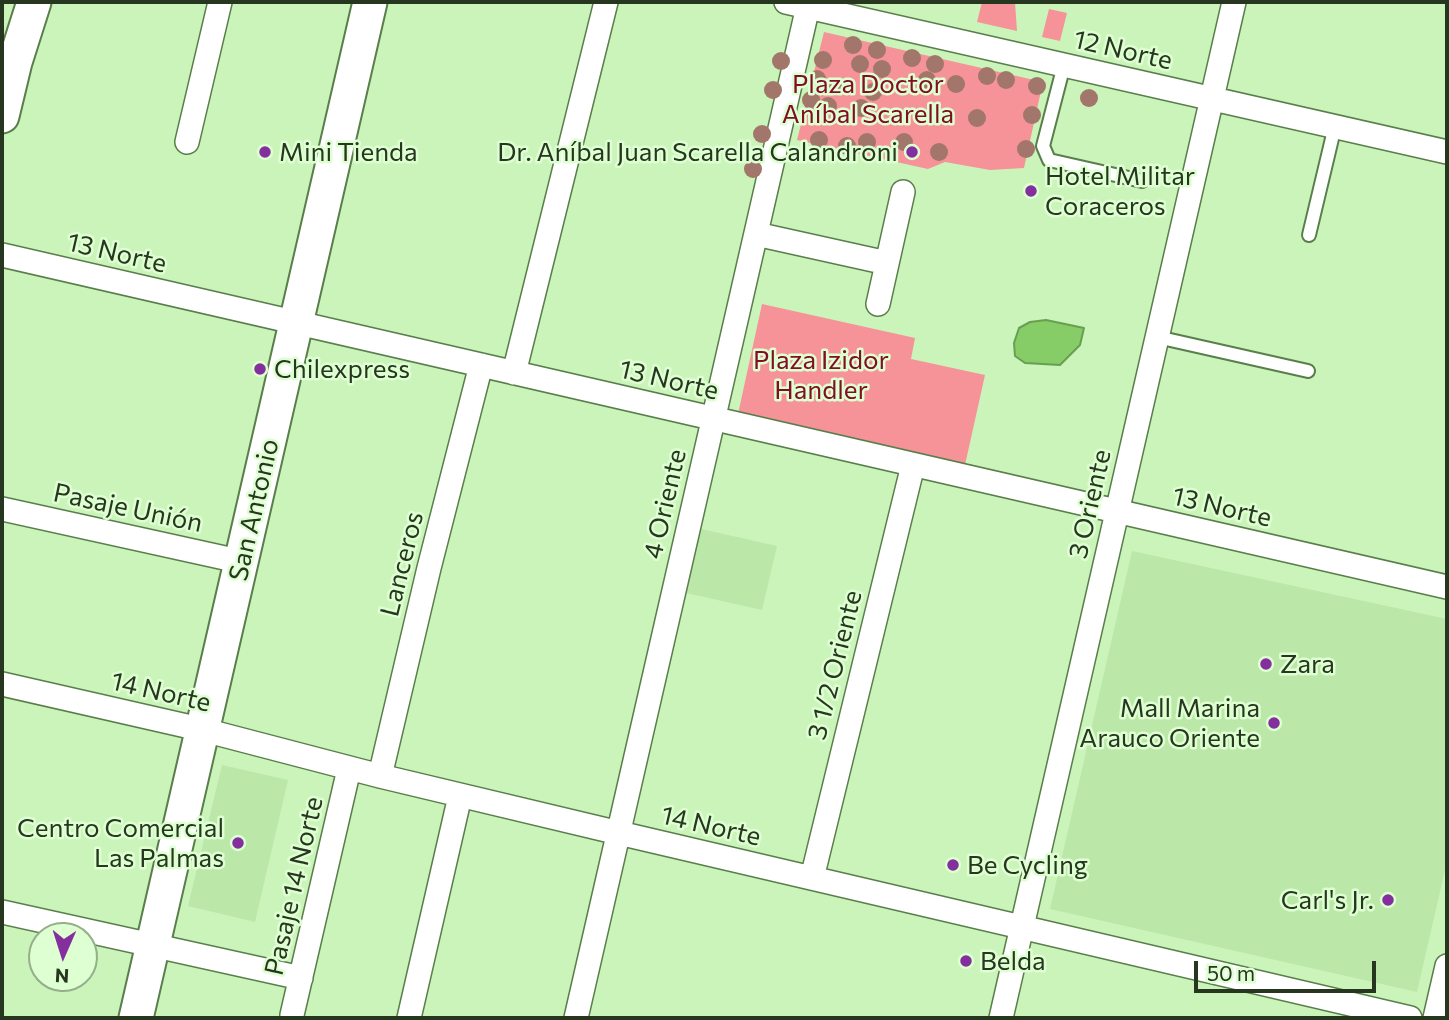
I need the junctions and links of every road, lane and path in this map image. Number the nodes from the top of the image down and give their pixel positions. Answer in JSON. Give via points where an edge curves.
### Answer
{"nodes":[{"id":1,"x":34,"y":2,"type":"edge"},
{"id":2,"x":220,"y":2,"type":"edge"},
{"id":3,"x":370,"y":2,"type":"edge"},
{"id":4,"x":606,"y":2,"type":"edge"},
{"id":5,"x":1234,"y":2,"type":"edge"},
{"id":6,"x":801,"y":3,"type":"edge"},
{"id":7,"x":1064,"y":65,"type":"junction"},
{"id":8,"x":1212,"y":99,"type":"junction"},
{"id":9,"x":2,"y":116,"type":"edge"},
{"id":10,"x":1335,"y":126,"type":"junction"},
{"id":11,"x":187,"y":142,"type":"dead end"},
{"id":12,"x":1447,"y":152,"type":"edge"},
{"id":13,"x":1142,"y":181,"type":"dead end"},
{"id":14,"x":903,"y":192,"type":"dead end"},
{"id":15,"x":756,"y":234,"type":"junction"},
{"id":16,"x":1309,"y":235,"type":"dead end"},
{"id":17,"x":2,"y":255,"type":"edge"},
{"id":18,"x":887,"y":262,"type":"junction"},
{"id":19,"x":878,"y":304,"type":"dead end"},
{"id":20,"x":296,"y":323,"type":"junction"},
{"id":21,"x":1157,"y":337,"type":"junction"},
{"id":22,"x":481,"y":365,"type":"junction"},
{"id":23,"x":1308,"y":371,"type":"dead end"},
{"id":24,"x":514,"y":373,"type":"junction"},
{"id":25,"x":713,"y":419,"type":"junction"},
{"id":26,"x":913,"y":465,"type":"junction"},
{"id":27,"x":2,"y":509,"type":"edge"},
{"id":28,"x":1117,"y":512,"type":"junction"},
{"id":29,"x":243,"y":562,"type":"junction"},
{"id":30,"x":1447,"y":587,"type":"edge"},
{"id":31,"x":2,"y":684,"type":"edge"},
{"id":32,"x":204,"y":730,"type":"junction"},
{"id":33,"x":349,"y":769,"type":"junction"},
{"id":34,"x":380,"y":776,"type":"junction"},
{"id":35,"x":460,"y":796,"type":"junction"},
{"id":36,"x":619,"y":833,"type":"junction"},
{"id":37,"x":812,"y":878,"type":"junction"},
{"id":38,"x":2,"y":912,"type":"edge"},
{"id":39,"x":1022,"y":926,"type":"junction"},
{"id":40,"x":153,"y":946,"type":"junction"},
{"id":41,"x":1447,"y":966,"type":"edge"},
{"id":42,"x":301,"y":978,"type":"junction"},
{"id":43,"x":292,"y":1015,"type":"dead end"},
{"id":44,"x":136,"y":1018,"type":"edge"},
{"id":45,"x":409,"y":1018,"type":"edge"},
{"id":46,"x":576,"y":1018,"type":"edge"},
{"id":47,"x":1001,"y":1018,"type":"edge"},
{"id":48,"x":1410,"y":1018,"type":"edge"},
{"id":49,"x":1435,"y":1018,"type":"edge"}],
"edges":[{"from":1,"to":9,"type":"main road"},
{"from":2,"to":11,"type":"street"},
{"from":3,"to":20,"type":"main road","name":"San Antonio"},
{"from":4,"to":24,"type":"street"},
{"from":5,"to":8,"type":"street","name":"3 Oriente"},
{"from":6,"to":7,"type":"street","name":"12 Norte"},
{"from":6,"to":15,"type":"street","name":"4 Oriente"},
{"from":7,"to":8,"type":"street","name":"12 Norte"},
{"from":7,"to":13,"type":"lane","via":[[1043,146],[1049,160]]},
{"from":8,"to":10,"type":"street","name":"12 Norte"},
{"from":8,"to":21,"type":"street","name":"3 Oriente"},
{"from":10,"to":12,"type":"street","name":"12 Norte"},
{"from":10,"to":16,"type":"lane"},
{"from":14,"to":18,"type":"street"},
{"from":15,"to":18,"type":"street"},
{"from":15,"to":25,"type":"street","name":"4 Oriente"},
{"from":17,"to":20,"type":"street","name":"13 Norte"},
{"from":18,"to":19,"type":"street"},
{"from":20,"to":22,"type":"street","name":"13 Norte"},
{"from":20,"to":29,"type":"main road","name":"San Antonio"},
{"from":21,"to":23,"type":"lane"},
{"from":21,"to":28,"type":"street","name":"3 Oriente"},
{"from":22,"to":24,"type":"street","name":"13 Norte"},
{"from":22,"to":34,"type":"street","name":"Lanceros"},
{"from":24,"to":25,"type":"street","name":"13 Norte"},
{"from":25,"to":26,"type":"street","name":"13 Norte"},
{"from":25,"to":36,"type":"street","name":"4 Oriente"},
{"from":26,"to":28,"type":"street","name":"13 Norte"},
{"from":26,"to":37,"type":"street","name":"3 1/2 Oriente"},
{"from":27,"to":29,"type":"street","name":"Pasaje Unión"},
{"from":28,"to":30,"type":"street","name":"13 Norte"},
{"from":28,"to":39,"type":"street","name":"3 Oriente"},
{"from":29,"to":32,"type":"main road","name":"San Antonio"},
{"from":31,"to":32,"type":"street","name":"14 Norte"},
{"from":32,"to":33,"type":"street","name":"14 Norte"},
{"from":32,"to":40,"type":"main road","name":"San Antonio"},
{"from":33,"to":34,"type":"street","name":"14 Norte"},
{"from":33,"to":42,"type":"street","name":"Pasaje 14 Norte"},
{"from":34,"to":35,"type":"street","name":"14 Norte"},
{"from":35,"to":36,"type":"street","name":"14 Norte"},
{"from":35,"to":45,"type":"street"},
{"from":36,"to":37,"type":"street","name":"14 Norte"},
{"from":36,"to":46,"type":"street","name":"4 Oriente"},
{"from":37,"to":39,"type":"street","name":"14 Norte"},
{"from":38,"to":40,"type":"street"},
{"from":39,"to":47,"type":"street","name":"3 Oriente"},
{"from":39,"to":48,"type":"street","name":"14 Norte"},
{"from":40,"to":42,"type":"street"},
{"from":40,"to":44,"type":"main road","name":"San Antonio"},
{"from":41,"to":49,"type":"street"},
{"from":42,"to":43,"type":"street","name":"Pasaje 14 Norte"}]}
